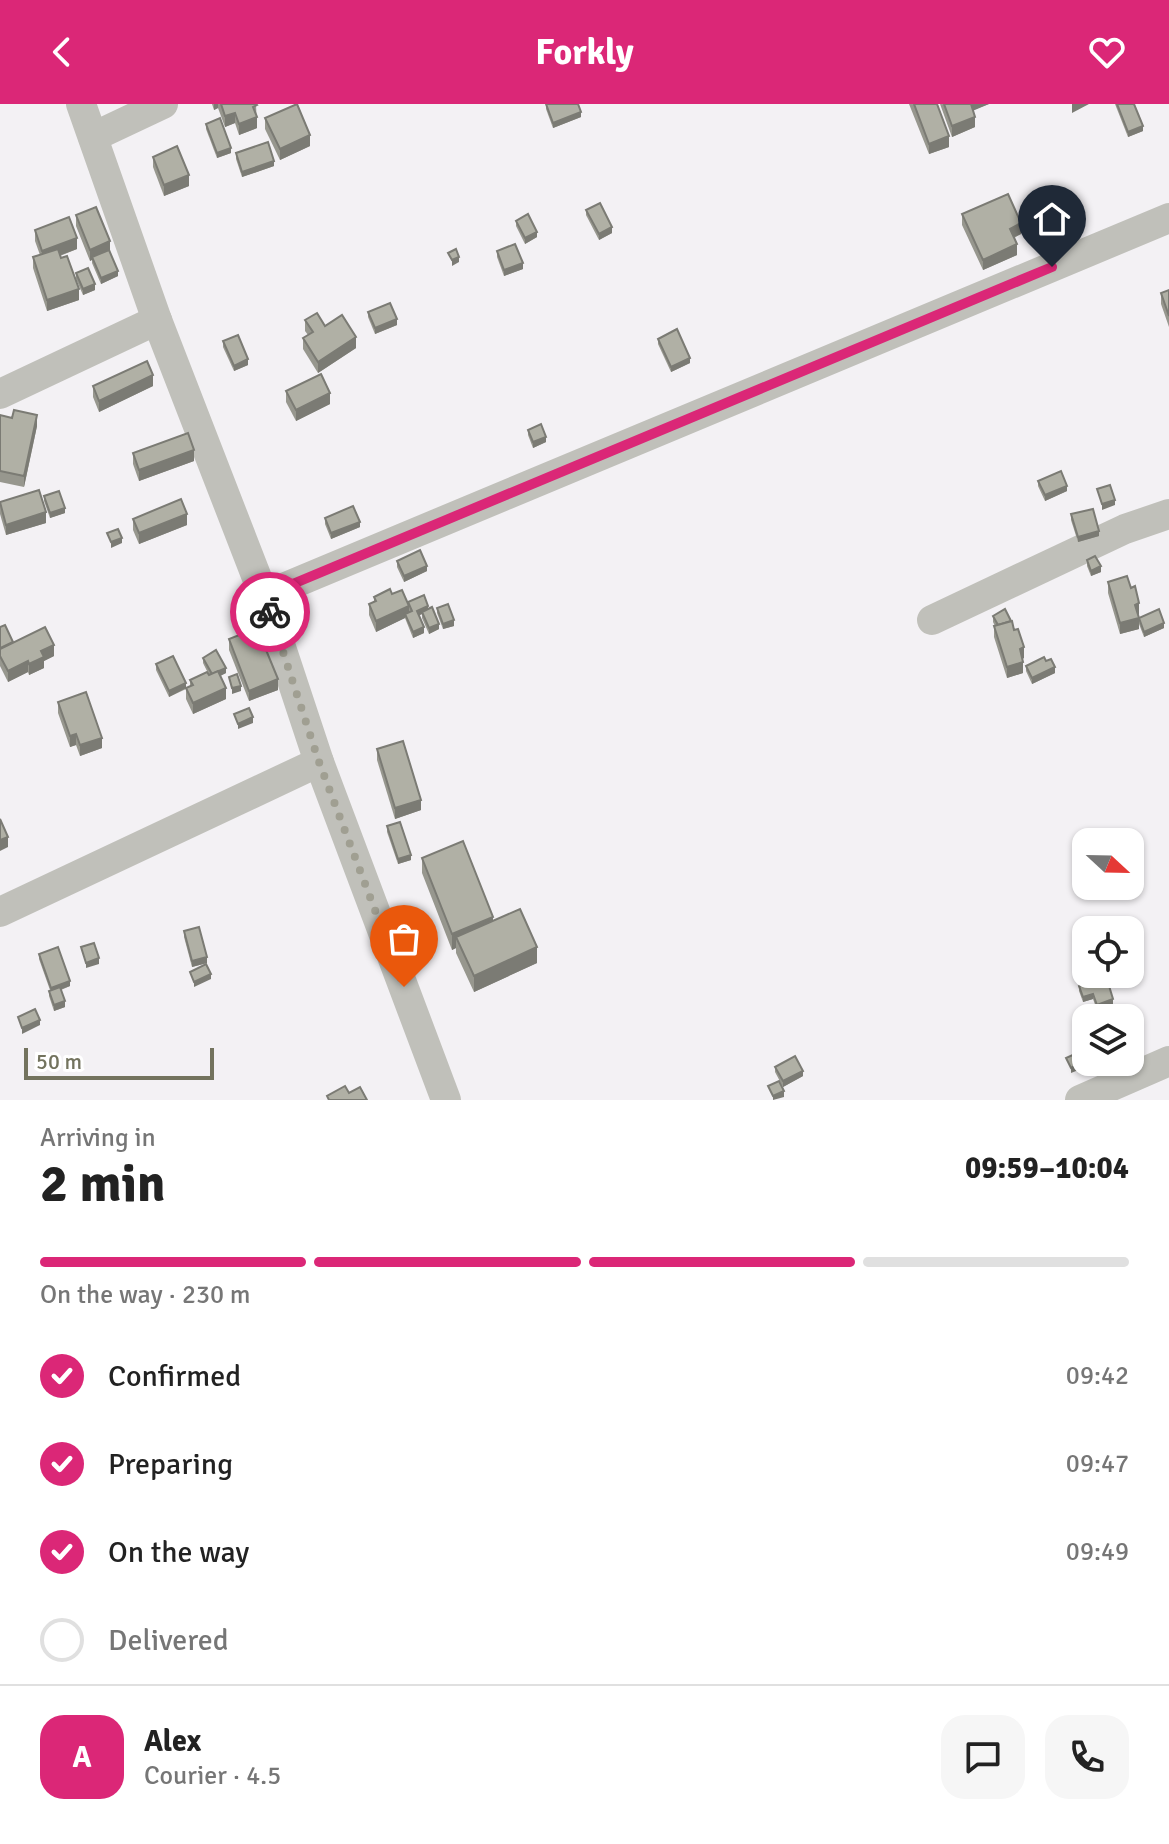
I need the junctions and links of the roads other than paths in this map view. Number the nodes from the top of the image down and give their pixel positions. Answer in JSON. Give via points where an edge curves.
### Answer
{"nodes":[{"id":1,"x":81,"y":104,"type":"edge"},
{"id":2,"x":163,"y":104,"type":"edge"},
{"id":3,"x":93,"y":137,"type":"junction"},
{"id":4,"x":1169,"y":218,"type":"edge"},
{"id":5,"x":157,"y":320,"type":"junction"},
{"id":6,"x":0,"y":394,"type":"edge"},
{"id":7,"x":1169,"y":514,"type":"edge"},
{"id":8,"x":264,"y":596,"type":"junction"},
{"id":9,"x":932,"y":620,"type":"dead end"},
{"id":10,"x":319,"y":762,"type":"junction"},
{"id":11,"x":0,"y":912,"type":"edge"},
{"id":12,"x":1169,"y":1061,"type":"edge"},
{"id":13,"x":446,"y":1100,"type":"edge"},
{"id":14,"x":1080,"y":1100,"type":"edge"}],
"edges":[{"from":1,"to":3,"type":"street"},
{"from":2,"to":3,"type":"street"},
{"from":3,"to":5,"type":"street"},
{"from":4,"to":8,"type":"street"},
{"from":5,"to":6,"type":"street"},
{"from":5,"to":8,"type":"street"},
{"from":7,"to":9,"type":"street","via":[[1125,529]]},
{"from":8,"to":10,"type":"street"},
{"from":10,"to":11,"type":"street"},
{"from":10,"to":13,"type":"street"},
{"from":12,"to":14,"type":"street"}]}
